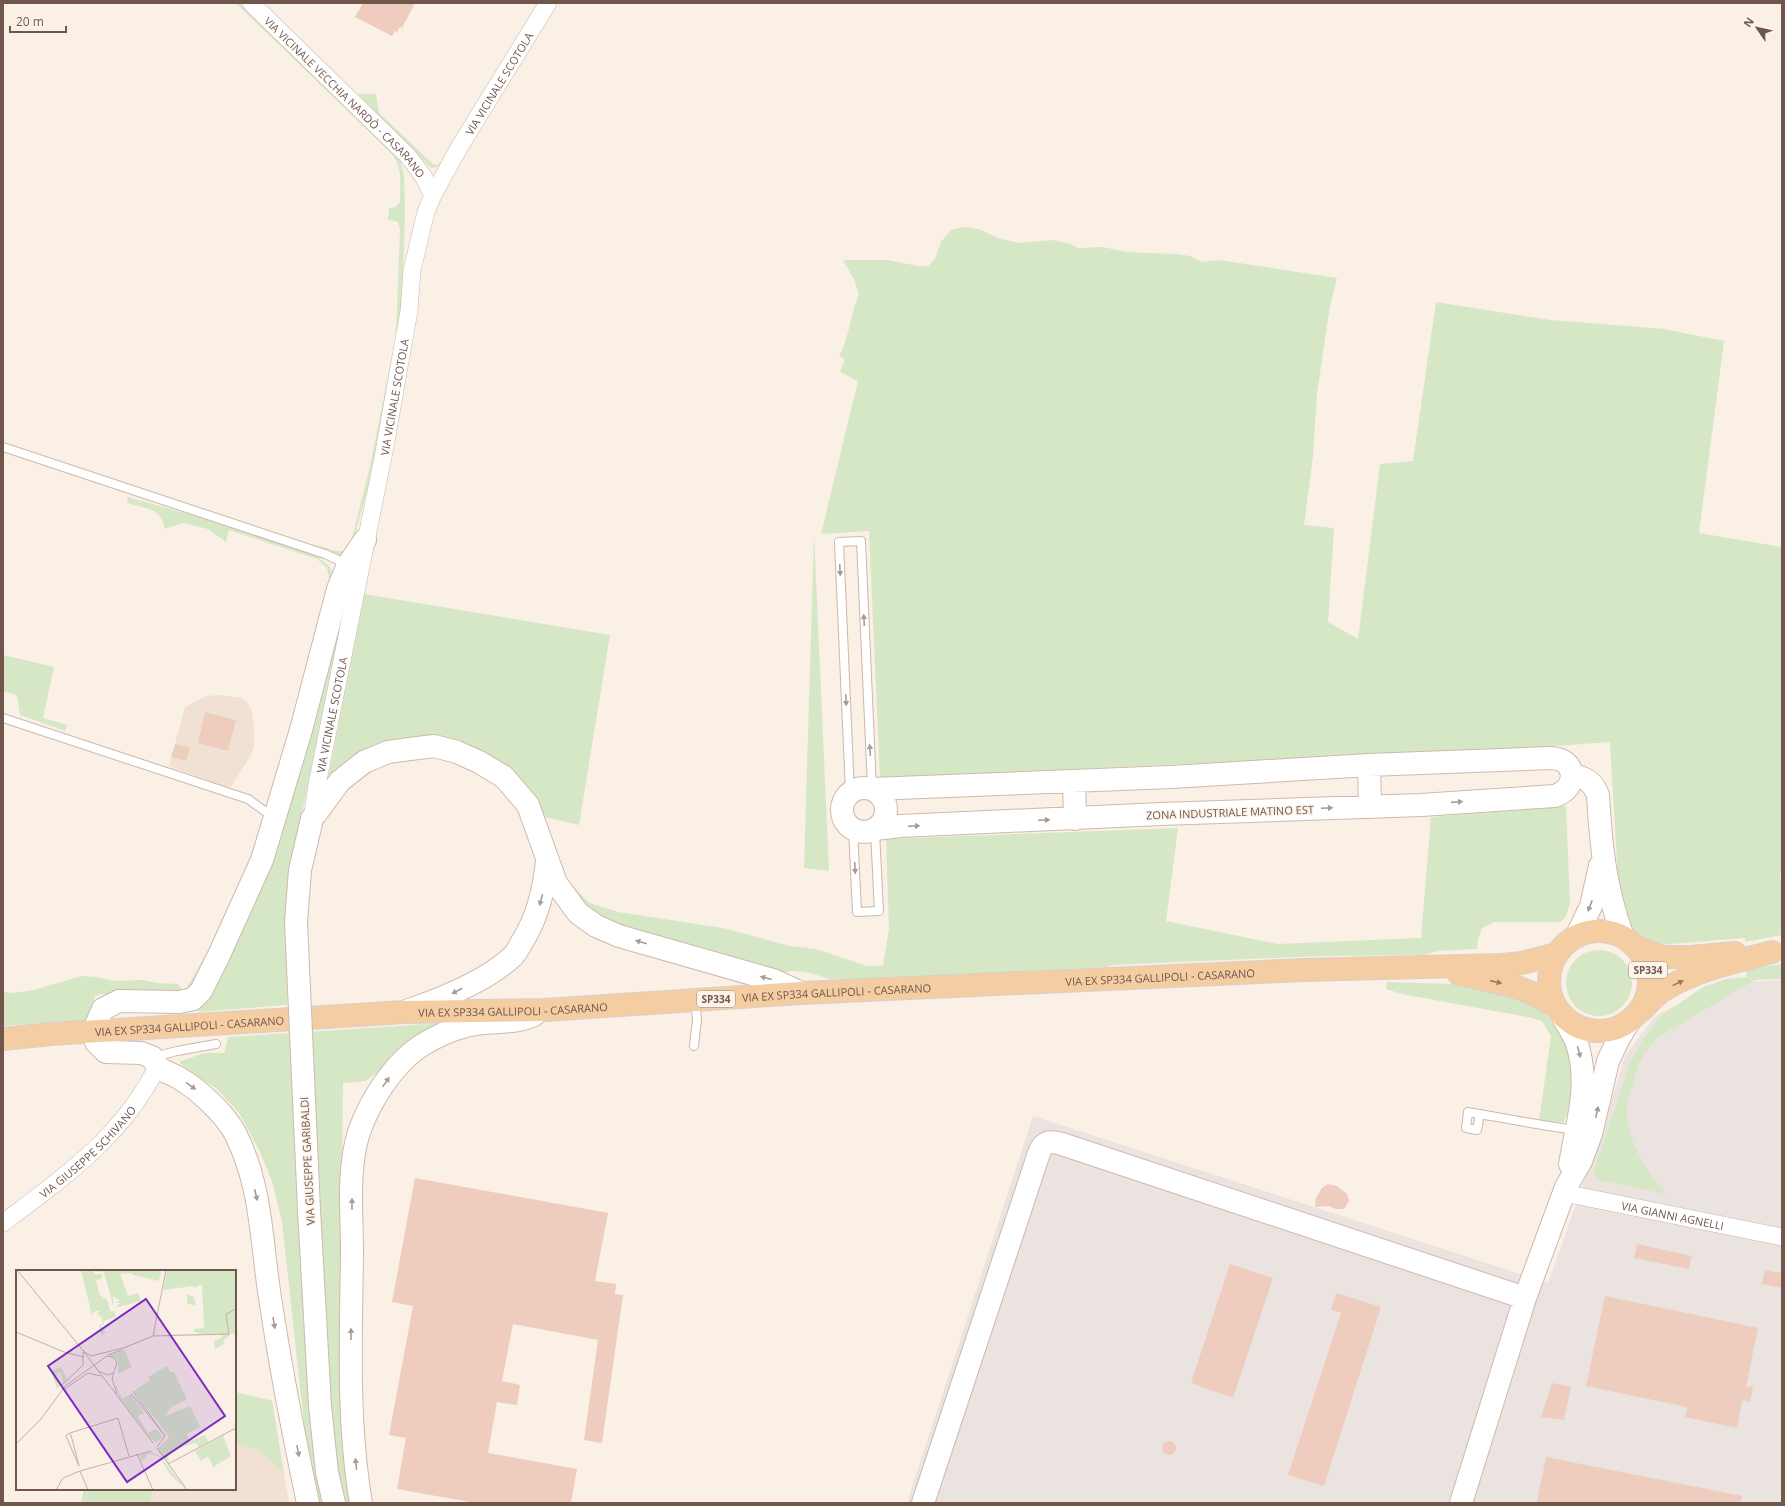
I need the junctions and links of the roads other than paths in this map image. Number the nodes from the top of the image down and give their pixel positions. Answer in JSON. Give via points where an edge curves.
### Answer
{"nodes":[{"id":1,"x":251,"y":3,"type":"edge"},
{"id":2,"x":548,"y":3,"type":"edge"},
{"id":3,"x":433,"y":195,"type":"junction"},
{"id":4,"x":3,"y":447,"type":"edge"},
{"id":5,"x":365,"y":540,"type":"junction"},
{"id":6,"x":348,"y":565,"type":"junction"},
{"id":7,"x":3,"y":718,"type":"edge"},
{"id":8,"x":1369,"y":765,"type":"junction"},
{"id":9,"x":1572,"y":775,"type":"junction"},
{"id":10,"x":1074,"y":781,"type":"junction"},
{"id":11,"x":872,"y":789,"type":"junction"},
{"id":12,"x":850,"y":793,"type":"junction"},
{"id":13,"x":1370,"y":807,"type":"junction"},
{"id":14,"x":312,"y":819,"type":"junction"},
{"id":15,"x":1074,"y":819,"type":"junction"},
{"id":16,"x":276,"y":820,"type":"junction"},
{"id":17,"x":854,"y":829,"type":"junction"},
{"id":18,"x":875,"y":829,"type":"junction"},
{"id":19,"x":1602,"y":854,"type":"junction"},
{"id":20,"x":547,"y":861,"type":"junction"},
{"id":21,"x":1576,"y":937,"type":"junction"},
{"id":22,"x":1629,"y":941,"type":"junction"},
{"id":23,"x":1777,"y":951,"type":"edge"},
{"id":24,"x":1556,"y":954,"type":"junction"},
{"id":25,"x":1430,"y":967,"type":"junction"},
{"id":26,"x":801,"y":993,"type":"junction"},
{"id":27,"x":695,"y":1000,"type":"junction"},
{"id":28,"x":545,"y":1010,"type":"junction"},
{"id":29,"x":1559,"y":1011,"type":"junction"},
{"id":30,"x":406,"y":1012,"type":"junction"},
{"id":31,"x":1633,"y":1019,"type":"junction"},
{"id":32,"x":93,"y":1032,"type":"junction"},
{"id":33,"x":3,"y":1039,"type":"edge"},
{"id":34,"x":216,"y":1044,"type":"dead end"},
{"id":35,"x":694,"y":1046,"type":"dead end"},
{"id":36,"x":154,"y":1062,"type":"junction"},
{"id":37,"x":1480,"y":1114,"type":"dead end"},
{"id":38,"x":1583,"y":1132,"type":"junction"},
{"id":39,"x":1565,"y":1190,"type":"junction"},
{"id":40,"x":3,"y":1223,"type":"edge"},
{"id":41,"x":1782,"y":1237,"type":"edge"},
{"id":42,"x":1525,"y":1298,"type":"junction"},
{"id":43,"x":308,"y":1503,"type":"edge"},
{"id":44,"x":334,"y":1503,"type":"edge"},
{"id":45,"x":361,"y":1503,"type":"edge"},
{"id":46,"x":923,"y":1503,"type":"edge"},
{"id":47,"x":1461,"y":1503,"type":"edge"}],
"edges":[{"from":1,"to":3,"type":"street","name":"VIA VICINALE VECCHIA NARDÒ - CASARANO","via":[[408,156]]},
{"from":2,"to":3,"type":"street","name":"VIA VICINALE SCOTOLA","via":[[460,146]]},
{"from":3,"to":5,"type":"street","name":"VIA VICINALE SCOTOLA","via":[[417,244],[400,365]]},
{"from":4,"to":6,"type":"lane","via":[[325,554]]},
{"from":5,"to":6,"type":"street"},
{"from":5,"to":14,"type":"street","name":"VIA VICINALE SCOTOLA"},
{"from":6,"to":16,"type":"street","via":[[332,609]]},
{"from":7,"to":16,"type":"lane","via":[[248,799]]},
{"from":8,"to":9,"type":"street","via":[[1557,758],[1565,762]]},
{"from":8,"to":10,"type":"street"},
{"from":8,"to":13,"type":"street"},
{"from":13,"to":9,"type":"street","name":"ZONA INDUSTRIALE MATINO EST","one_way":true,"via":[[1555,796],[1569,788]]},
{"from":9,"to":19,"type":"street","via":[[1588,780],[1596,789]]},
{"from":10,"to":11,"type":"street"},
{"from":10,"to":15,"type":"street"},
{"from":11,"to":12,"type":"street","via":[[860,788]]},
{"from":11,"to":12,"type":"lane","one_way":true,"via":[[861,541],[839,542]]},
{"from":11,"to":18,"type":"street","via":[[881,794],[886,803],[884,818]]},
{"from":12,"to":17,"type":"street","via":[[843,802],[842,812],[846,822]]},
{"from":15,"to":13,"type":"street","name":"ZONA INDUSTRIALE MATINO EST","one_way":true},
{"from":14,"to":20,"type":"street","via":[[340,780],[364,762],[388,752],[434,746],[458,752],[504,777],[528,805]]},
{"from":14,"to":44,"type":"street","name":"VIA GIUSEPPE GARIBALDI","bridge":true,"via":[[300,870],[296,922],[320,1406]]},
{"from":18,"to":15,"type":"street","name":"ZONA INDUSTRIALE MATINO EST","one_way":true},
{"from":16,"to":32,"type":"street","via":[[262,860],[200,991],[193,999],[179,1002],[119,1001],[103,1009]]},
{"from":17,"to":18,"type":"street","name":"ZONA INDUSTRIALE MATINO EST","via":[[864,832]]},
{"from":17,"to":18,"type":"lane","one_way":true,"via":[[857,912],[879,911]]},
{"from":19,"to":21,"type":"street","one_way":true,"via":[[1591,906]]},
{"from":19,"to":22,"type":"street","via":[[1612,908]]},
{"from":26,"to":20,"type":"street","one_way":true,"via":[[773,980],[619,936],[596,926],[578,913],[556,883]]},
{"from":20,"to":30,"type":"street","one_way":true,"via":[[541,901],[530,929],[513,957],[490,973],[442,998]]},
{"from":21,"to":22,"type":"main road","number":"SP334","via":[[1588,932],[1601,931],[1611,932]]},
{"from":21,"to":24,"type":"main road","number":"SP334"},
{"from":22,"to":23,"type":"main road","number":"SP334","via":[[1662,957]]},
{"from":22,"to":31,"type":"main road","number":"SP334","via":[[1645,959],[1650,983],[1646,1000]]},
{"from":31,"to":23,"type":"main road","number":"SP334","one_way":true,"via":[[1661,992],[1681,982],[1706,971]]},
{"from":24,"to":25,"type":"main road","name":"VIA EX SP334 GALLIPOLI - CASARANO","number":"SP334","via":[[1522,963]]},
{"from":24,"to":29,"type":"main road","number":"SP334","via":[[1548,980],[1550,993]]},
{"from":25,"to":26,"type":"main road","name":"VIA EX SP334 GALLIPOLI - CASARANO","number":"SP334","via":[[1303,970]]},
{"from":25,"to":29,"type":"main road","name":"VIA EX SP334 GALLIPOLI - CASARANO","number":"SP334","one_way":true,"via":[[1514,986],[1534,994]]},
{"from":26,"to":27,"type":"main road","name":"VIA EX SP334 GALLIPOLI - CASARANO","number":"SP334"},
{"from":27,"to":28,"type":"main road","name":"VIA EX SP334 GALLIPOLI - CASARANO","number":"SP334"},
{"from":27,"to":35,"type":"lane","via":[[697,1019]]},
{"from":28,"to":30,"type":"main road","name":"VIA EX SP334 GALLIPOLI - CASARANO","number":"SP334"},
{"from":45,"to":28,"type":"street","one_way":true,"via":[[356,1459],[351,1344],[353,1164],[359,1134],[374,1100],[394,1070],[419,1047],[442,1034],[466,1025],[523,1020]]},
{"from":29,"to":31,"type":"main road","number":"SP334","via":[[1573,1025],[1597,1032],[1608,1031]]},
{"from":29,"to":38,"type":"street","one_way":true,"via":[[1576,1040],[1584,1072],[1581,1107]]},
{"from":30,"to":32,"type":"main road","name":"VIA EX SP334 GALLIPOLI - CASARANO","number":"SP334"},
{"from":38,"to":31,"type":"street","one_way":true,"via":[[1608,1061],[1618,1040]]},
{"from":32,"to":33,"type":"main road","name":"VIA EX SP334 GALLIPOLI - CASARANO","number":"SP334"},
{"from":32,"to":36,"type":"street","via":[[96,1042],[106,1052],[141,1053]]},
{"from":34,"to":36,"type":"lane","via":[[176,1050]]},
{"from":36,"to":40,"type":"street","name":"VIA GIUSEPPE SCHIVANO","via":[[148,1086],[123,1120],[99,1146]]},
{"from":36,"to":43,"type":"street","one_way":true,"via":[[206,1098],[234,1132],[248,1163],[257,1196],[270,1303]]},
{"from":37,"to":38,"type":"lane"},
{"from":38,"to":39,"type":"street","via":[[1581,1161]]},
{"from":39,"to":41,"type":"street","name":"VIA GIANNI AGNELLI"},
{"from":39,"to":42,"type":"street"},
{"from":42,"to":46,"type":"street","via":[[1062,1144],[1045,1142],[1039,1153]]},
{"from":42,"to":47,"type":"street"}]}
